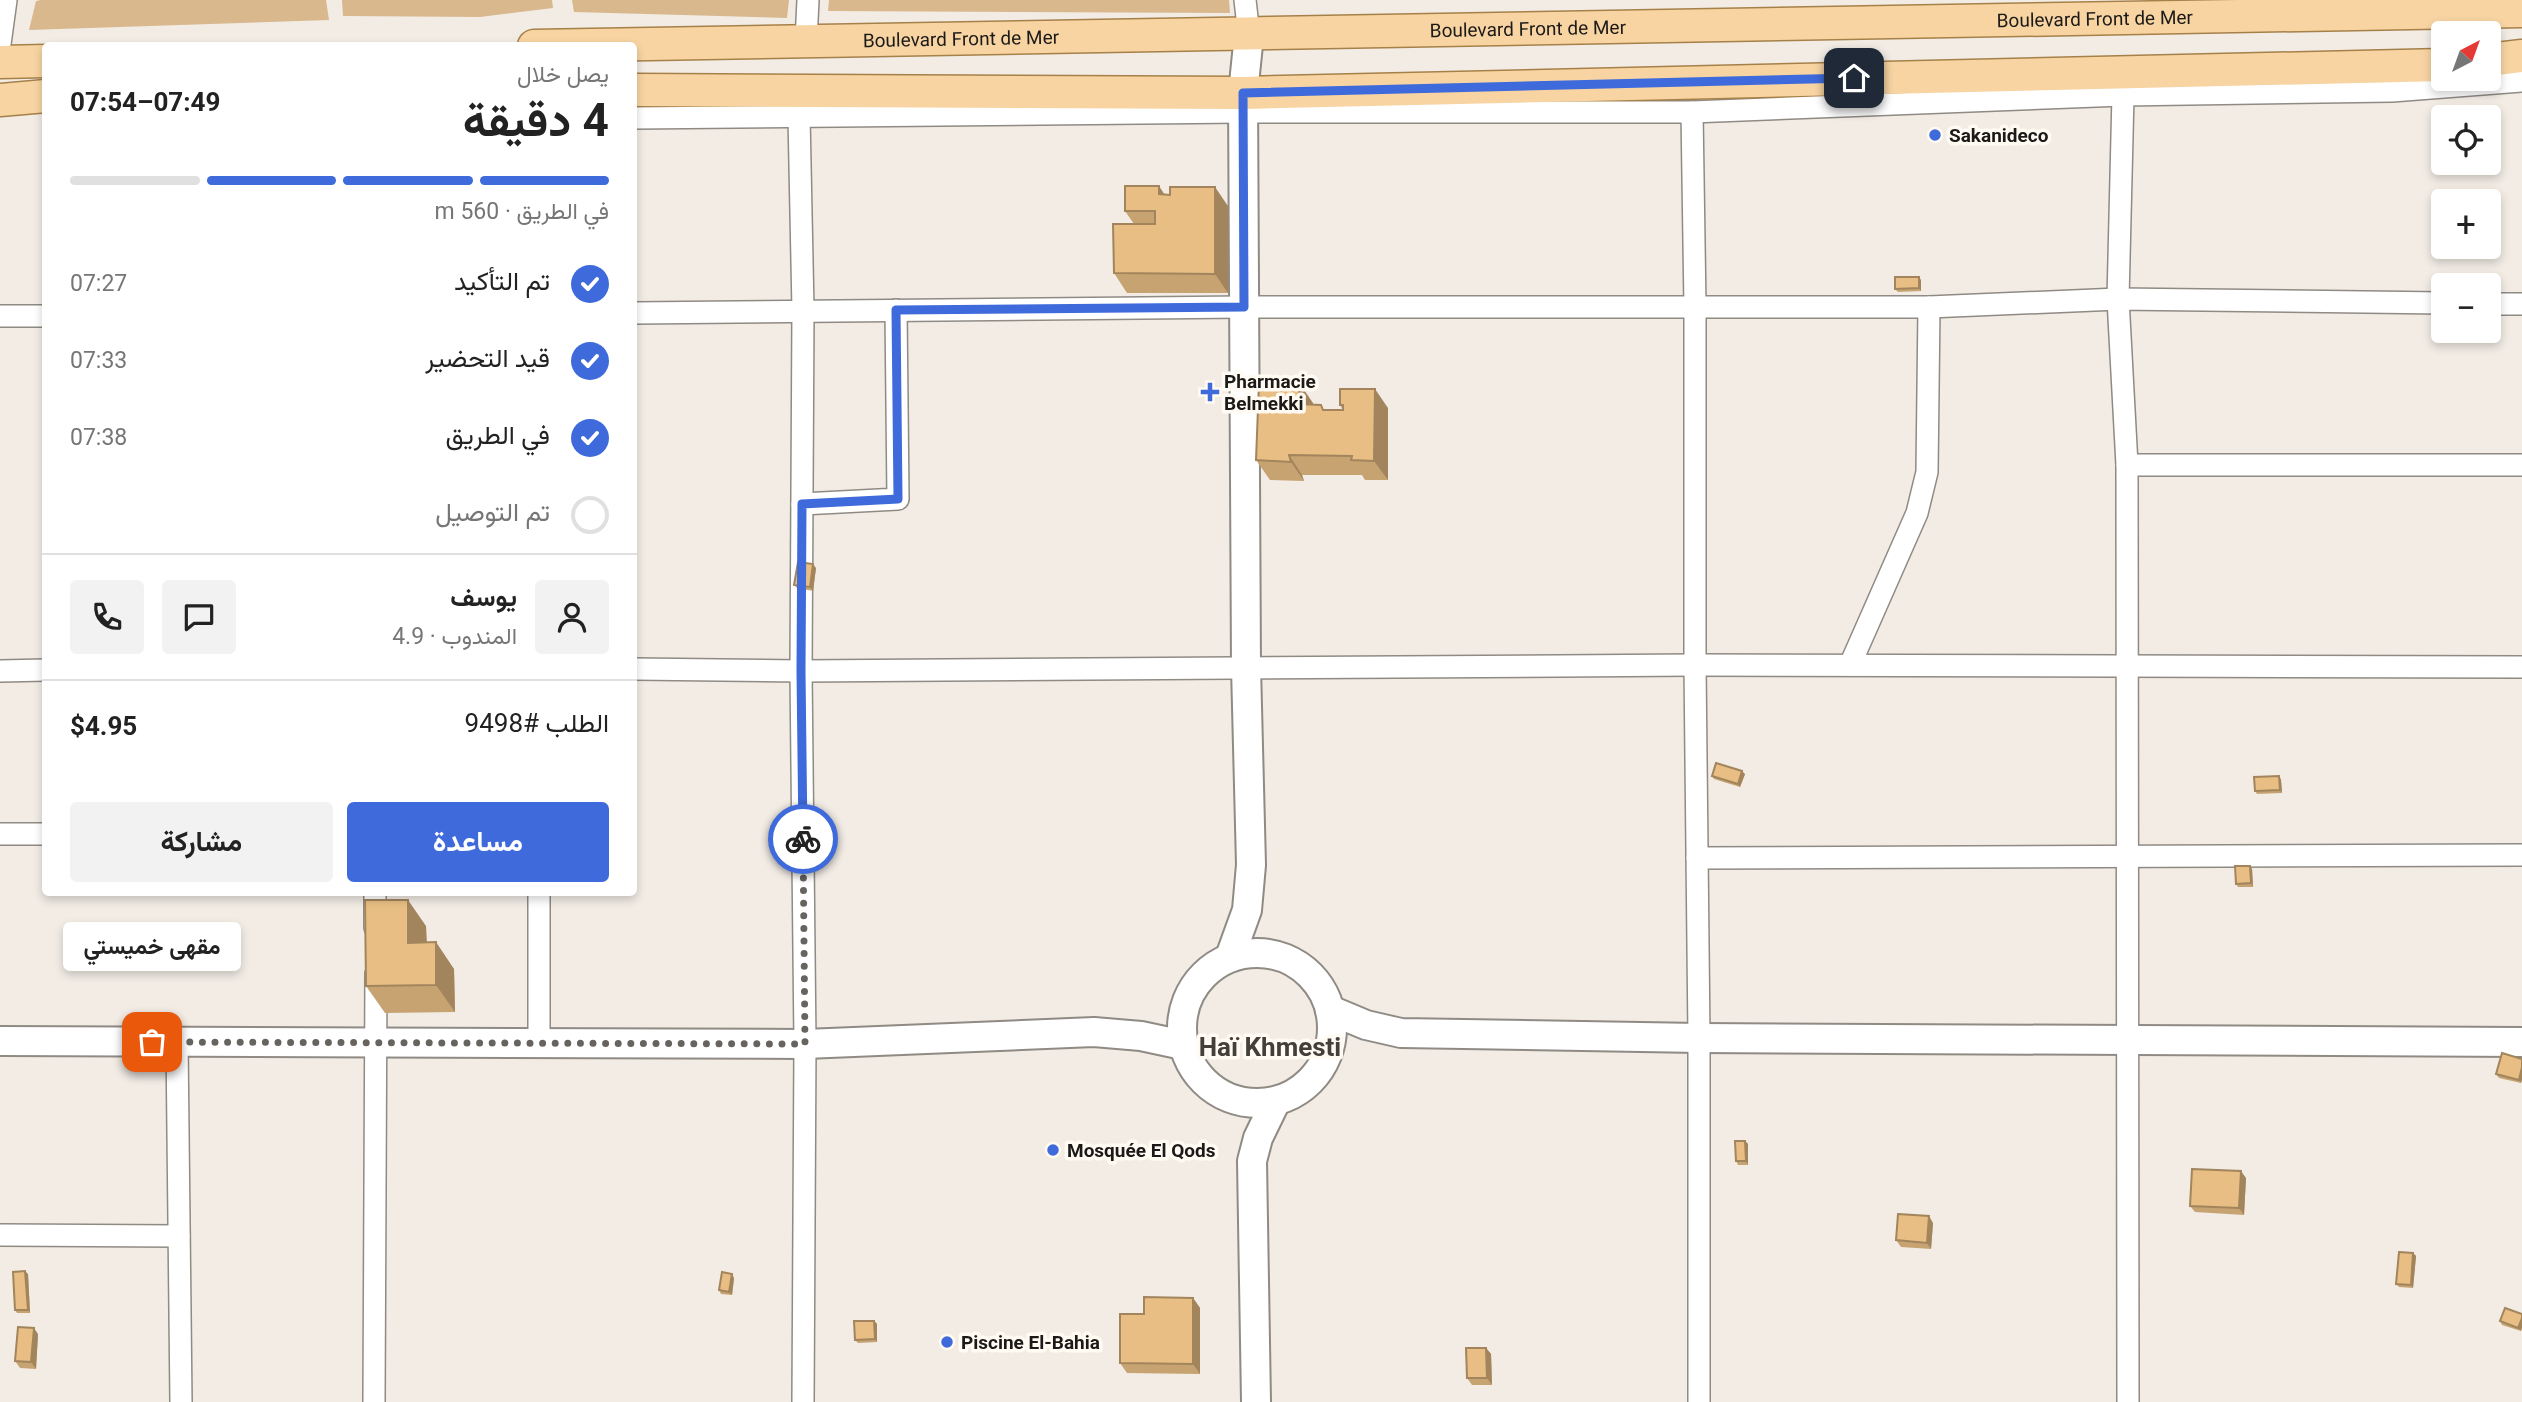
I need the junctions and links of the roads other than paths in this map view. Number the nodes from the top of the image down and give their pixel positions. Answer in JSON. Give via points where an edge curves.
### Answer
{"nodes":[{"id":1,"x":6,"y":0,"type":"edge"},
{"id":2,"x":808,"y":0,"type":"edge"},
{"id":3,"x":1245,"y":0,"type":"edge"},
{"id":4,"x":2522,"y":11,"type":"edge"},
{"id":5,"x":1249,"y":34,"type":"junction"},
{"id":6,"x":806,"y":41,"type":"junction"},
{"id":7,"x":0,"y":44,"type":"edge"},
{"id":8,"x":637,"y":44,"type":"edge"},
{"id":9,"x":2522,"y":56,"type":"edge"},
{"id":10,"x":2501,"y":58,"type":"edge"},
{"id":11,"x":42,"y":61,"type":"edge"},
{"id":12,"x":0,"y":62,"type":"edge"},
{"id":13,"x":2431,"y":65,"type":"edge"},
{"id":14,"x":2522,"y":81,"type":"edge"},
{"id":15,"x":637,"y":90,"type":"edge"},
{"id":16,"x":2123,"y":95,"type":"junction"},
{"id":17,"x":42,"y":98,"type":"edge"},
{"id":18,"x":0,"y":100,"type":"edge"},
{"id":19,"x":1243,"y":102,"type":"junction"},
{"id":20,"x":1692,"y":112,"type":"junction"},
{"id":21,"x":799,"y":116,"type":"junction"},
{"id":22,"x":637,"y":118,"type":"edge"},
{"id":23,"x":2118,"y":299,"type":"junction"},
{"id":24,"x":2431,"y":303,"type":"edge"},
{"id":25,"x":2501,"y":304,"type":"edge"},
{"id":26,"x":2522,"y":304,"type":"edge"},
{"id":27,"x":1244,"y":307,"type":"junction"},
{"id":28,"x":1695,"y":307,"type":"junction"},
{"id":29,"x":1929,"y":307,"type":"junction"},
{"id":30,"x":803,"y":310,"type":"junction"},
{"id":31,"x":896,"y":310,"type":"junction"},
{"id":32,"x":637,"y":313,"type":"edge"},
{"id":33,"x":0,"y":316,"type":"edge"},
{"id":34,"x":42,"y":316,"type":"edge"},
{"id":35,"x":2127,"y":465,"type":"junction"},
{"id":36,"x":2522,"y":465,"type":"edge"},
{"id":37,"x":802,"y":504,"type":"junction"},
{"id":38,"x":1850,"y":664,"type":"junction"},
{"id":39,"x":1695,"y":665,"type":"junction"},
{"id":40,"x":2125,"y":665,"type":"junction"},
{"id":41,"x":1246,"y":667,"type":"junction"},
{"id":42,"x":2522,"y":667,"type":"edge"},
{"id":43,"x":637,"y":669,"type":"edge"},
{"id":44,"x":42,"y":670,"type":"edge"},
{"id":45,"x":0,"y":671,"type":"edge"},
{"id":46,"x":801,"y":671,"type":"junction"},
{"id":47,"x":0,"y":834,"type":"edge"},
{"id":48,"x":42,"y":834,"type":"edge"},
{"id":49,"x":2126,"y":855,"type":"junction"},
{"id":50,"x":2522,"y":855,"type":"edge"},
{"id":51,"x":1697,"y":858,"type":"junction"},
{"id":52,"x":375,"y":896,"type":"edge"},
{"id":53,"x":539,"y":896,"type":"edge"},
{"id":54,"x":1247,"y":910,"type":"junction"},
{"id":55,"x":1272,"y":954,"type":"junction"},
{"id":56,"x":1230,"y":957,"type":"junction"},
{"id":57,"x":1330,"y":1010,"type":"junction"},
{"id":58,"x":1183,"y":1011,"type":"junction"},
{"id":59,"x":1384,"y":1031,"type":"junction"},
{"id":60,"x":1119,"y":1033,"type":"junction"},
{"id":61,"x":1699,"y":1038,"type":"junction"},
{"id":62,"x":2126,"y":1040,"type":"junction"},
{"id":63,"x":0,"y":1041,"type":"edge"},
{"id":64,"x":177,"y":1042,"type":"junction"},
{"id":65,"x":2522,"y":1042,"type":"edge"},
{"id":66,"x":376,"y":1043,"type":"junction"},
{"id":67,"x":539,"y":1043,"type":"junction"},
{"id":68,"x":805,"y":1044,"type":"junction"},
{"id":69,"x":1184,"y":1045,"type":"junction"},
{"id":70,"x":1328,"y":1053,"type":"junction"},
{"id":71,"x":1232,"y":1099,"type":"junction"},
{"id":72,"x":1276,"y":1101,"type":"junction"},
{"id":73,"x":1254,"y":1151,"type":"junction"},
{"id":74,"x":0,"y":1235,"type":"edge"},
{"id":75,"x":179,"y":1236,"type":"junction"},
{"id":76,"x":181,"y":1402,"type":"edge"},
{"id":77,"x":374,"y":1402,"type":"edge"},
{"id":78,"x":803,"y":1402,"type":"edge"},
{"id":79,"x":1255,"y":1402,"type":"edge"},
{"id":80,"x":1699,"y":1402,"type":"edge"},
{"id":81,"x":2128,"y":1402,"type":"edge"}],
"edges":[{"from":1,"to":7,"type":"street"},
{"from":2,"to":6,"type":"street"},
{"from":3,"to":5,"type":"street"},
{"from":4,"to":5,"type":"main road","name":"Boulevard Front de Mer"},
{"from":5,"to":6,"type":"main road","name":"Boulevard Front de Mer"},
{"from":5,"to":19,"type":"street"},
{"from":6,"to":8,"type":"main road","name":"Boulevard Front de Mer"},
{"from":9,"to":10,"type":"main road"},
{"from":11,"to":12,"type":"main road"},
{"from":13,"to":19,"type":"main road"},
{"from":14,"to":16,"type":"street","via":[[2392,91]]},
{"from":15,"to":19,"type":"main road"},
{"from":16,"to":20,"type":"street"},
{"from":16,"to":23,"type":"street"},
{"from":17,"to":18,"type":"main road"},
{"from":19,"to":20,"type":"street"},
{"from":19,"to":21,"type":"street"},
{"from":19,"to":27,"type":"street"},
{"from":20,"to":28,"type":"street"},
{"from":21,"to":22,"type":"street"},
{"from":21,"to":30,"type":"street"},
{"from":23,"to":24,"type":"street"},
{"from":23,"to":29,"type":"street"},
{"from":23,"to":35,"type":"street"},
{"from":25,"to":26,"type":"street"},
{"from":27,"to":28,"type":"street"},
{"from":27,"to":31,"type":"street"},
{"from":27,"to":41,"type":"street"},
{"from":28,"to":29,"type":"street"},
{"from":28,"to":39,"type":"street"},
{"from":29,"to":38,"type":"street","via":[[1927,472],[1917,513]]},
{"from":30,"to":31,"type":"street"},
{"from":30,"to":32,"type":"street"},
{"from":30,"to":37,"type":"street"},
{"from":31,"to":37,"type":"street","via":[[898,499]]},
{"from":33,"to":34,"type":"street"},
{"from":35,"to":36,"type":"street"},
{"from":35,"to":40,"type":"street"},
{"from":37,"to":46,"type":"street"},
{"from":38,"to":39,"type":"street"},
{"from":38,"to":40,"type":"street"},
{"from":39,"to":41,"type":"street"},
{"from":39,"to":51,"type":"street"},
{"from":40,"to":42,"type":"street"},
{"from":40,"to":49,"type":"street"},
{"from":41,"to":46,"type":"street"},
{"from":41,"to":54,"type":"street","via":[[1251,865]]},
{"from":43,"to":46,"type":"street"},
{"from":44,"to":45,"type":"street"},
{"from":46,"to":68,"type":"street"},
{"from":47,"to":48,"type":"street"},
{"from":49,"to":50,"type":"street"},
{"from":49,"to":51,"type":"street"},
{"from":49,"to":62,"type":"street"},
{"from":51,"to":61,"type":"street"},
{"from":52,"to":66,"type":"street"},
{"from":53,"to":67,"type":"street"},
{"from":54,"to":55,"type":"street"},
{"from":54,"to":56,"type":"street"},
{"from":55,"to":56,"type":"street"},
{"from":55,"to":57,"type":"street","via":[[1303,968],[1320,987]]},
{"from":56,"to":58,"type":"street","via":[[1195,984]]},
{"from":57,"to":59,"type":"street"},
{"from":57,"to":70,"type":"street"},
{"from":58,"to":60,"type":"street"},
{"from":58,"to":69,"type":"street"},
{"from":59,"to":61,"type":"street"},
{"from":59,"to":70,"type":"street"},
{"from":60,"to":68,"type":"street"},
{"from":60,"to":69,"type":"street"},
{"from":61,"to":62,"type":"street"},
{"from":61,"to":80,"type":"street"},
{"from":62,"to":65,"type":"street"},
{"from":62,"to":81,"type":"street"},
{"from":63,"to":64,"type":"street"},
{"from":64,"to":66,"type":"street"},
{"from":64,"to":75,"type":"street"},
{"from":66,"to":67,"type":"street"},
{"from":66,"to":77,"type":"street"},
{"from":67,"to":68,"type":"street"},
{"from":68,"to":78,"type":"street"},
{"from":69,"to":71,"type":"street","via":[[1201,1078]]},
{"from":70,"to":72,"type":"street","via":[[1313,1079]]},
{"from":71,"to":72,"type":"street"},
{"from":71,"to":73,"type":"street"},
{"from":72,"to":73,"type":"street"},
{"from":73,"to":79,"type":"street"},
{"from":74,"to":75,"type":"street"},
{"from":75,"to":76,"type":"street"}]}
